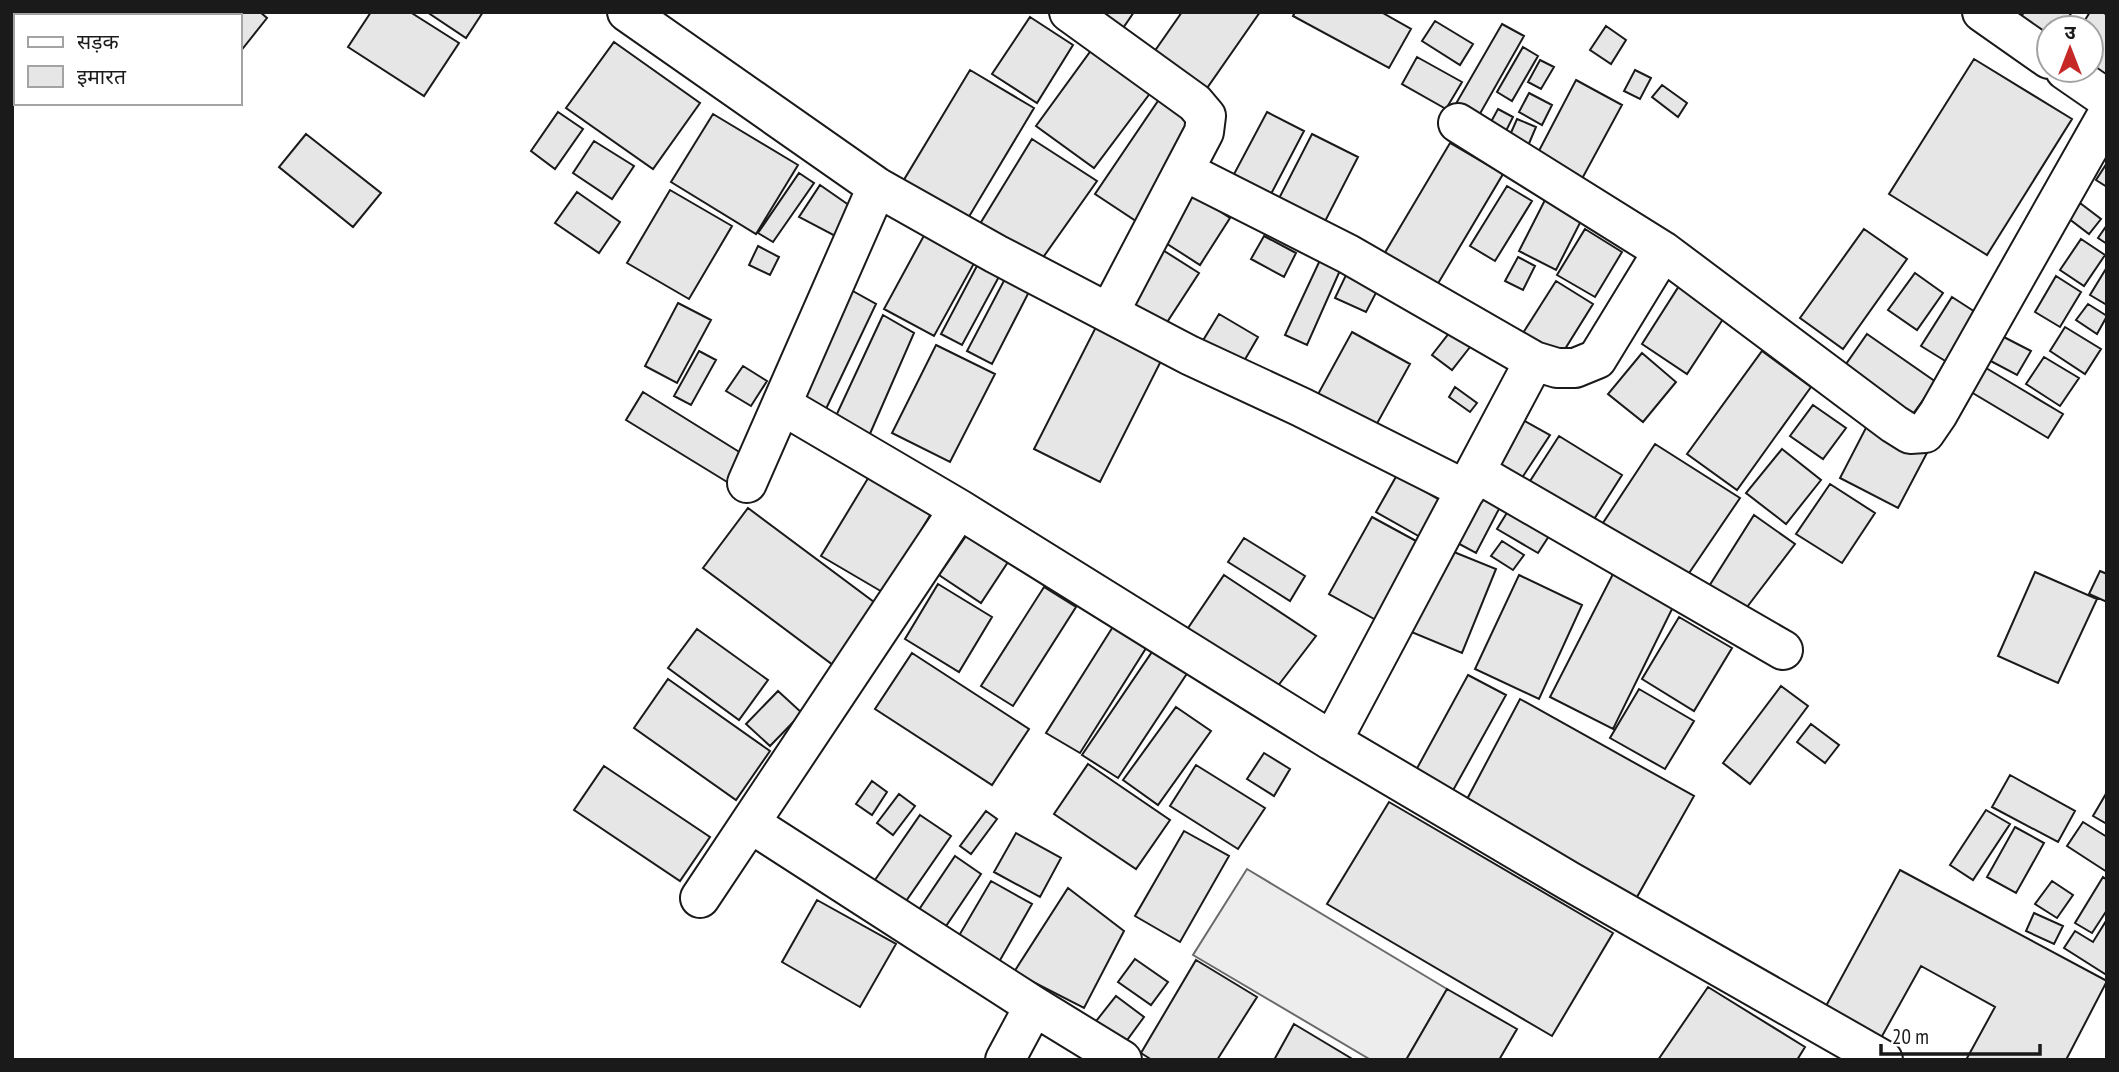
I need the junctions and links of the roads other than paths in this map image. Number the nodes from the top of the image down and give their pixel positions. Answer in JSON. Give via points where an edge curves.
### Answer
{"nodes":[{"id":1,"x":627,"y":12,"type":"edge"},
{"id":2,"x":1069,"y":12,"type":"edge"},
{"id":3,"x":1982,"y":12,"type":"edge"},
{"id":4,"x":2035,"y":49,"type":"edge"},
{"id":5,"x":2085,"y":84,"type":"edge"},
{"id":6,"x":2107,"y":99,"type":"edge"},
{"id":7,"x":2107,"y":115,"type":"edge"},
{"id":8,"x":1458,"y":123,"type":"dead end"},
{"id":9,"x":1184,"y":171,"type":"junction"},
{"id":10,"x":877,"y":187,"type":"junction"},
{"id":11,"x":1662,"y":251,"type":"junction"},
{"id":12,"x":1109,"y":313,"type":"junction"},
{"id":13,"x":1534,"y":361,"type":"junction"},
{"id":14,"x":782,"y":405,"type":"junction"},
{"id":15,"x":1470,"y":481,"type":"junction"},
{"id":16,"x":747,"y":483,"type":"dead end"},
{"id":17,"x":958,"y":509,"type":"junction"},
{"id":18,"x":1783,"y":650,"type":"dead end"},
{"id":19,"x":1332,"y":741,"type":"junction"},
{"id":20,"x":750,"y":823,"type":"junction"},
{"id":21,"x":700,"y":898,"type":"dead end"},
{"id":22,"x":1034,"y":1006,"type":"junction"},
{"id":23,"x":1005,"y":1060,"type":"edge"},
{"id":24,"x":1122,"y":1060,"type":"edge"},
{"id":25,"x":1883,"y":1060,"type":"edge"}],
"edges":[{"from":1,"to":10,"type":"street"},
{"from":2,"to":9,"type":"street","via":[[1195,103],[1206,116],[1205,132]]},
{"from":3,"to":4,"type":"street"},
{"from":5,"to":6,"type":"street"},
{"from":7,"to":11,"type":"street","via":[[1924,433],[1910,434],[1894,424]]},
{"from":8,"to":11,"type":"street"},
{"from":9,"to":12,"type":"street"},
{"from":9,"to":13,"type":"street","via":[[1348,254]]},
{"from":10,"to":12,"type":"street"},
{"from":10,"to":14,"type":"street"},
{"from":11,"to":13,"type":"street","via":[[1597,359],[1575,368]]},
{"from":12,"to":15,"type":"street","via":[[1189,355]]},
{"from":13,"to":15,"type":"street"},
{"from":14,"to":16,"type":"street"},
{"from":14,"to":17,"type":"street"},
{"from":15,"to":18,"type":"street"},
{"from":15,"to":19,"type":"street"},
{"from":17,"to":19,"type":"street"},
{"from":17,"to":20,"type":"street"},
{"from":19,"to":25,"type":"street"},
{"from":20,"to":21,"type":"street"},
{"from":20,"to":22,"type":"street"},
{"from":22,"to":23,"type":"street"},
{"from":22,"to":24,"type":"street"}]}
